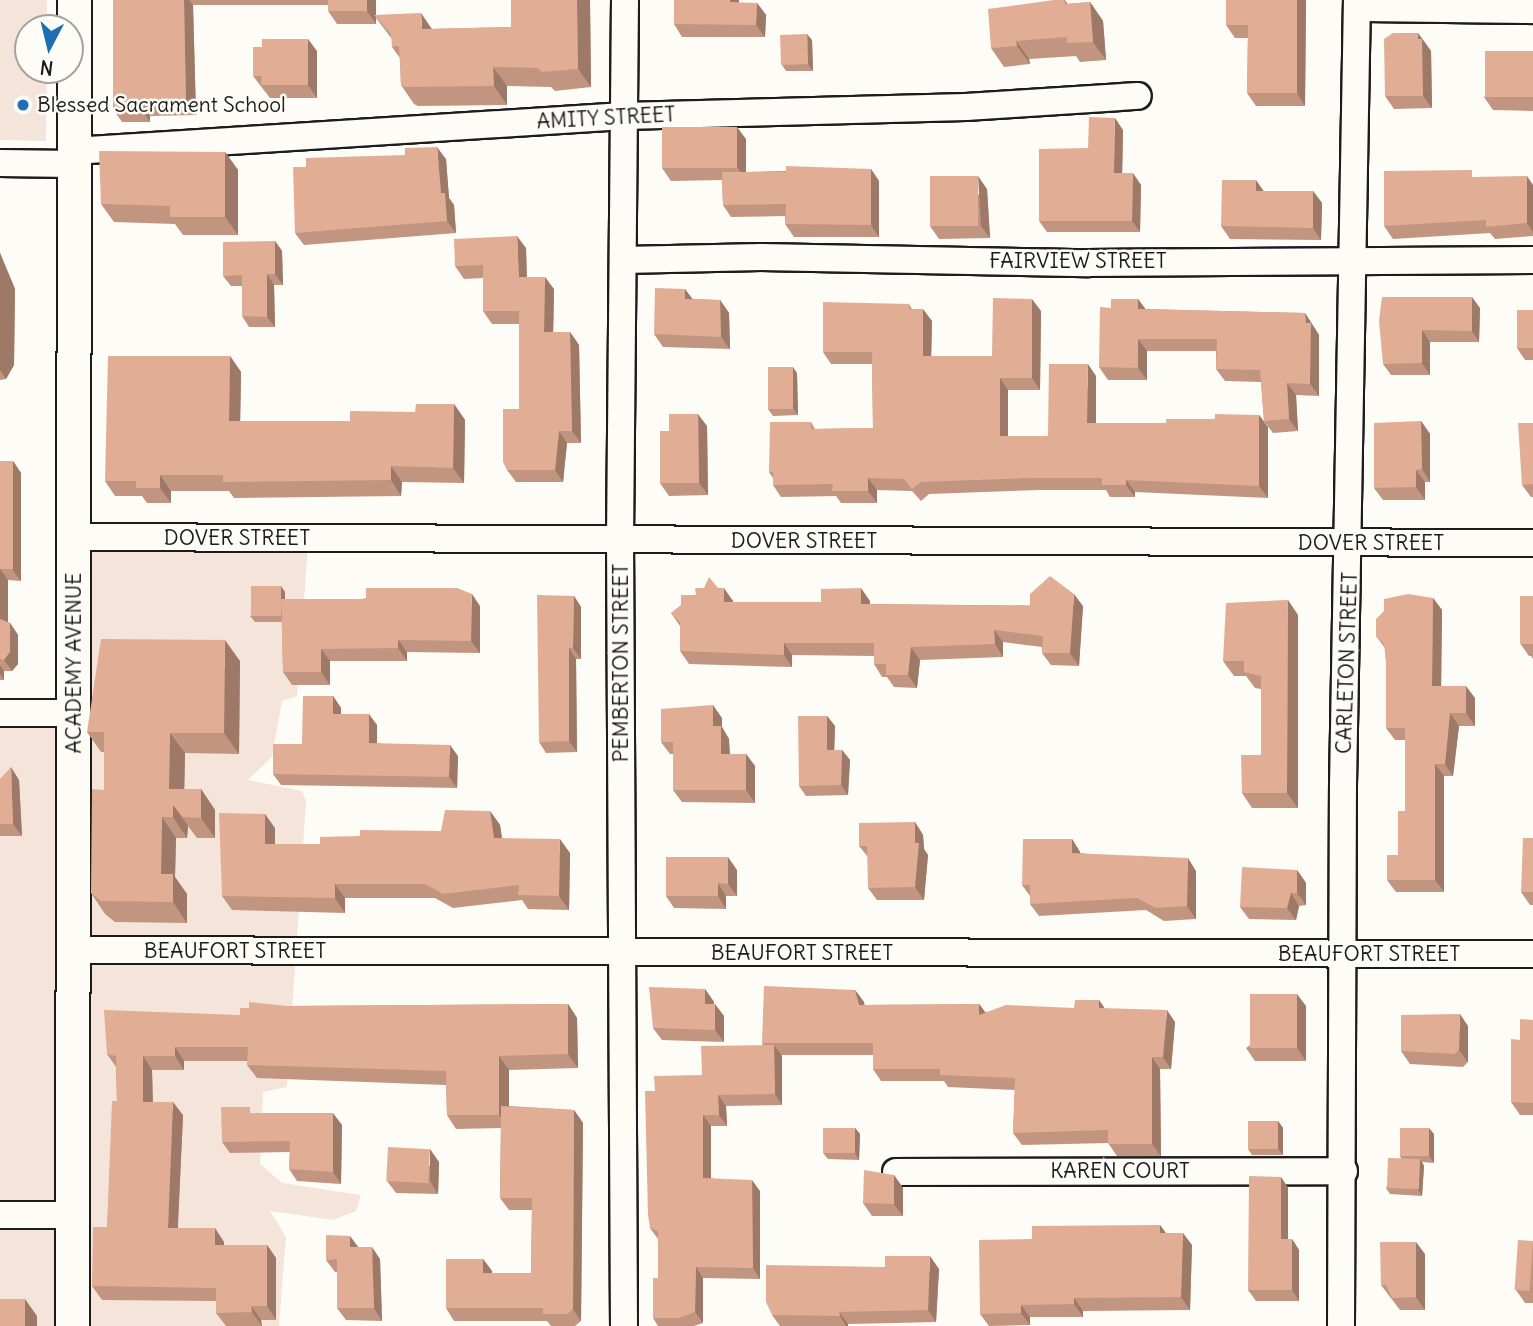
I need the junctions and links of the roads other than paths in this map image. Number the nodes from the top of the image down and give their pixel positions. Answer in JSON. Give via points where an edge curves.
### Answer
{"nodes":[{"id":1,"x":74,"y":0,"type":"edge"},
{"id":2,"x":625,"y":0,"type":"edge"},
{"id":3,"x":1357,"y":4,"type":"edge"},
{"id":4,"x":1533,"y":10,"type":"edge"},
{"id":5,"x":1138,"y":96,"type":"dead end"},
{"id":6,"x":624,"y":116,"type":"junction"},
{"id":7,"x":73,"y":158,"type":"junction"},
{"id":8,"x":0,"y":163,"type":"edge"},
{"id":9,"x":624,"y":260,"type":"junction"},
{"id":10,"x":1533,"y":260,"type":"edge"},
{"id":11,"x":1354,"y":261,"type":"junction"},
{"id":12,"x":75,"y":537,"type":"junction"},
{"id":13,"x":620,"y":540,"type":"junction"},
{"id":14,"x":1350,"y":543,"type":"junction"},
{"id":15,"x":1533,"y":543,"type":"edge"},
{"id":16,"x":0,"y":713,"type":"edge"},
{"id":17,"x":73,"y":713,"type":"junction"},
{"id":18,"x":72,"y":950,"type":"junction"},
{"id":19,"x":623,"y":952,"type":"junction"},
{"id":20,"x":1345,"y":954,"type":"junction"},
{"id":21,"x":1533,"y":954,"type":"edge"},
{"id":22,"x":1344,"y":1171,"type":"junction"},
{"id":23,"x":895,"y":1172,"type":"edge"},
{"id":24,"x":0,"y":1215,"type":"edge"},
{"id":25,"x":73,"y":1215,"type":"junction"},
{"id":26,"x":72,"y":1326,"type":"edge"},
{"id":27,"x":624,"y":1326,"type":"edge"},
{"id":28,"x":1341,"y":1326,"type":"edge"}],
"edges":[{"from":1,"to":7,"type":"street","name":"ACADEMY AVENUE"},
{"from":2,"to":6,"type":"street","name":"PEMBERTON STREET"},
{"from":3,"to":4,"type":"street"},
{"from":3,"to":11,"type":"street","name":"CARLETON STREET"},
{"from":5,"to":6,"type":"street","name":"AMITY STREET","via":[[965,107]]},
{"from":6,"to":7,"type":"street","name":"AMITY STREET"},
{"from":6,"to":9,"type":"street","name":"PEMBERTON STREET"},
{"from":7,"to":8,"type":"street","name":"AMITY STREET"},
{"from":7,"to":12,"type":"street","name":"ACADEMY AVENUE"},
{"from":9,"to":11,"type":"street","name":"FAIRVIEW STREET"},
{"from":9,"to":13,"type":"street","name":"PEMBERTON STREET"},
{"from":10,"to":11,"type":"street","name":"FAIRVIEW STREET"},
{"from":11,"to":14,"type":"street","name":"CARLETON STREET"},
{"from":12,"to":13,"type":"street","name":"DOVER STREET"},
{"from":12,"to":17,"type":"street","name":"ACADEMY AVENUE"},
{"from":13,"to":14,"type":"street","name":"DOVER STREET"},
{"from":13,"to":19,"type":"street","name":"PEMBERTON STREET"},
{"from":14,"to":15,"type":"street","name":"DOVER STREET"},
{"from":14,"to":20,"type":"street","name":"CARLETON STREET","via":[[1343,785]]},
{"from":16,"to":17,"type":"street"},
{"from":17,"to":18,"type":"street","name":"ACADEMY AVENUE"},
{"from":18,"to":19,"type":"street","name":"BEAUFORT STREET"},
{"from":18,"to":25,"type":"street","name":"ACADEMY AVENUE"},
{"from":19,"to":20,"type":"street","name":"BEAUFORT STREET"},
{"from":19,"to":27,"type":"street","name":"PEMBERTON STREET"},
{"from":20,"to":21,"type":"street","name":"BEAUFORT STREET"},
{"from":20,"to":22,"type":"street","name":"CARLETON STREET"},
{"from":22,"to":23,"type":"street","name":"KAREN COURT"},
{"from":22,"to":28,"type":"street","name":"CARLETON STREET"},
{"from":24,"to":25,"type":"street"},
{"from":25,"to":26,"type":"street","name":"ACADEMY AVENUE"}]}
